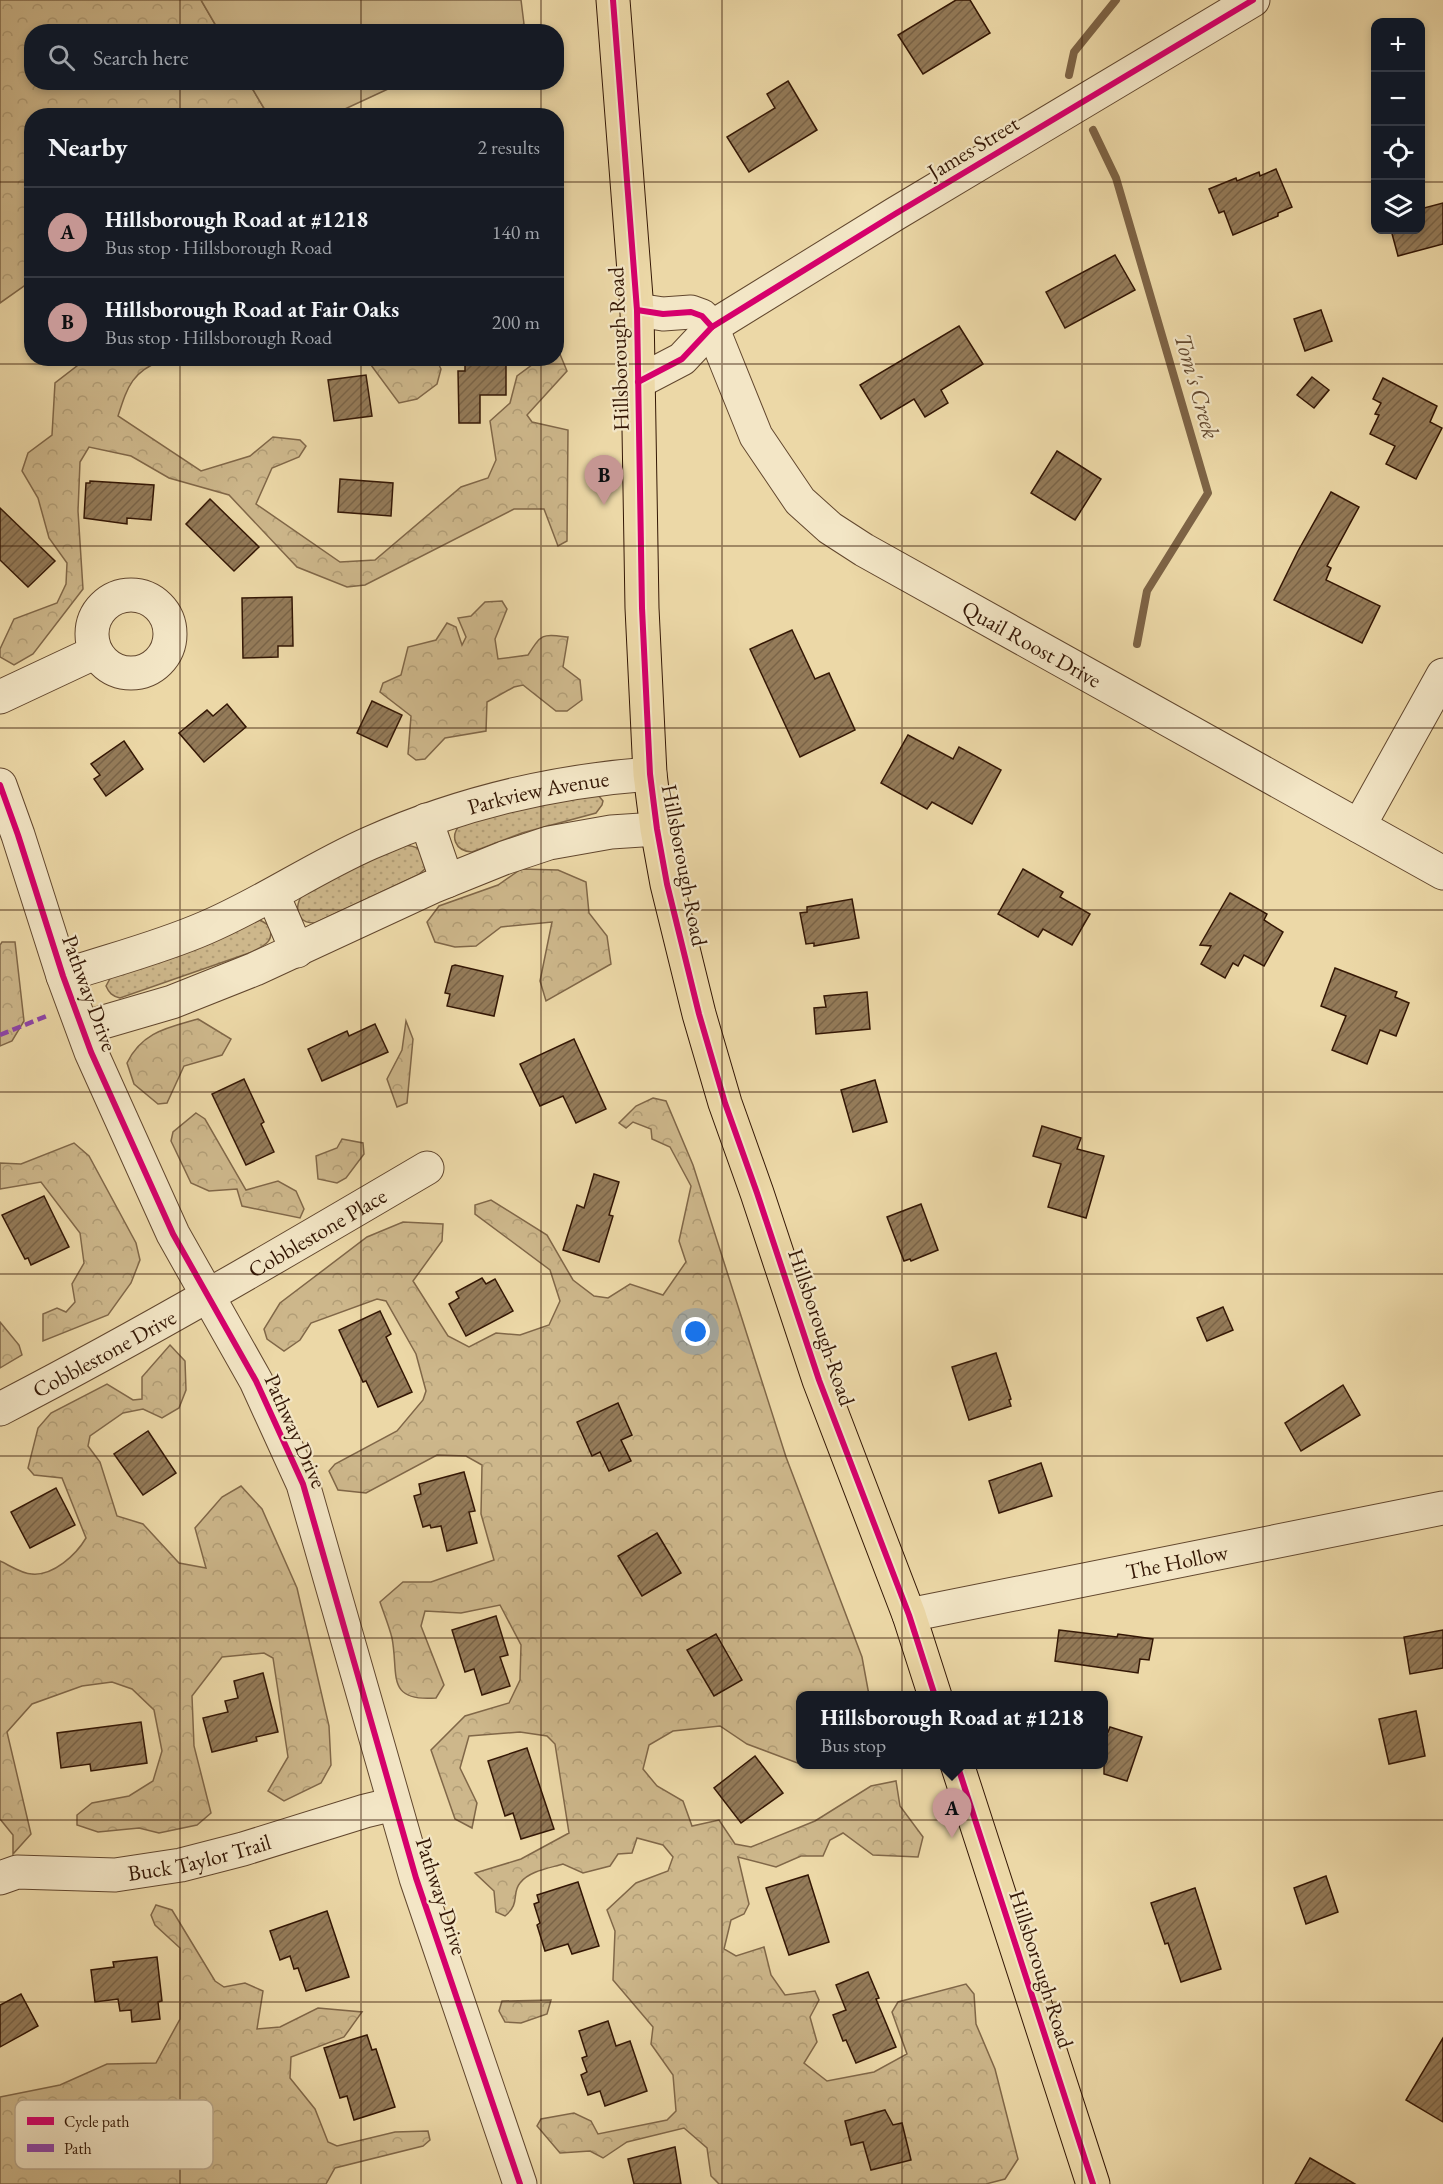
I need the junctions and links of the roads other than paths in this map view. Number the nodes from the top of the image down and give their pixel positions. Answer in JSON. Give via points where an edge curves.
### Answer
{"nodes":[{"id":1,"x":613,"y":0,"type":"edge"},
{"id":2,"x":1253,"y":0,"type":"edge"},
{"id":3,"x":637,"y":310,"type":"junction"},
{"id":4,"x":712,"y":327,"type":"junction"},
{"id":5,"x":638,"y":382,"type":"junction"},
{"id":6,"x":96,"y":652,"type":"dead end"},
{"id":7,"x":1443,"y":675,"type":"edge"},
{"id":8,"x":0,"y":697,"type":"edge"},
{"id":9,"x":650,"y":774,"type":"junction"},
{"id":10,"x":0,"y":785,"type":"edge"},
{"id":11,"x":426,"y":820,"type":"junction"},
{"id":12,"x":1359,"y":826,"type":"junction"},
{"id":13,"x":657,"y":829,"type":"junction"},
{"id":14,"x":1443,"y":873,"type":"edge"},
{"id":15,"x":447,"y":881,"type":"junction"},
{"id":16,"x":273,"y":895,"type":"junction"},
{"id":17,"x":297,"y":951,"type":"junction"},
{"id":18,"x":63,"y":976,"type":"junction"},
{"id":19,"x":83,"y":1028,"type":"junction"},
{"id":20,"x":427,"y":1168,"type":"dead end"},
{"id":21,"x":208,"y":1296,"type":"junction"},
{"id":22,"x":0,"y":1408,"type":"edge"},
{"id":23,"x":1443,"y":1508,"type":"edge"},
{"id":24,"x":909,"y":1615,"type":"junction"},
{"id":25,"x":934,"y":1691,"type":"edge"},
{"id":26,"x":959,"y":1769,"type":"edge"},
{"id":27,"x":394,"y":1804,"type":"junction"},
{"id":28,"x":0,"y":1878,"type":"edge"},
{"id":29,"x":520,"y":2184,"type":"edge"},
{"id":30,"x":1092,"y":2184,"type":"edge"}],
"edges":[{"from":1,"to":3,"type":"main road","name":"Hillsborough Road"},
{"from":2,"to":4,"type":"street","name":"James Street"},
{"from":3,"to":4,"type":"street","via":[[663,314],[691,312],[702,316]]},
{"from":3,"to":5,"type":"main road","name":"Hillsborough Road"},
{"from":4,"to":5,"type":"street","name":"James Street","via":[[682,359]]},
{"from":4,"to":12,"type":"street","name":"Quail Roost Drive","via":[[756,436],[800,501],[830,528]]},
{"from":5,"to":9,"type":"main road","name":"Hillsborough Road"},
{"from":6,"to":8,"type":"street"},
{"from":7,"to":12,"type":"street"},
{"from":9,"to":11,"type":"street","name":"Parkview Avenue","via":[[605,777],[546,789]]},
{"from":9,"to":13,"type":"main road","name":"Hillsborough Road"},
{"from":10,"to":18,"type":"street","name":"Pathway Drive"},
{"from":11,"to":15,"type":"street"},
{"from":11,"to":16,"type":"street","name":"Parkview Avenue","via":[[368,844]]},
{"from":12,"to":14,"type":"street","name":"Quail Roost Drive"},
{"from":13,"to":15,"type":"street","via":[[549,843]]},
{"from":13,"to":24,"type":"main road","name":"Hillsborough Road","via":[[678,934],[725,1103],[819,1380]]},
{"from":15,"to":17,"type":"street"},
{"from":16,"to":17,"type":"street"},
{"from":16,"to":18,"type":"street","name":"Parkview Avenue","via":[[168,944]]},
{"from":17,"to":19,"type":"street","via":[[172,1002]]},
{"from":18,"to":19,"type":"street","name":"Pathway Drive"},
{"from":19,"to":21,"type":"street","name":"Pathway Drive","via":[[172,1234]]},
{"from":20,"to":21,"type":"street","name":"Cobblestone Place"},
{"from":21,"to":22,"type":"street","name":"Cobblestone Drive"},
{"from":21,"to":27,"type":"street","name":"Pathway Drive","via":[[256,1381],[303,1484]]},
{"from":23,"to":24,"type":"street","name":"The Hollow"},
{"from":24,"to":25,"type":"main road","name":"Hillsborough Road"},
{"from":26,"to":30,"type":"main road","name":"Hillsborough Road"},
{"from":27,"to":28,"type":"street","name":"Buck Taylor Trail","via":[[181,1865],[116,1875],[17,1872]]},
{"from":27,"to":29,"type":"street","name":"Pathway Drive"}]}
